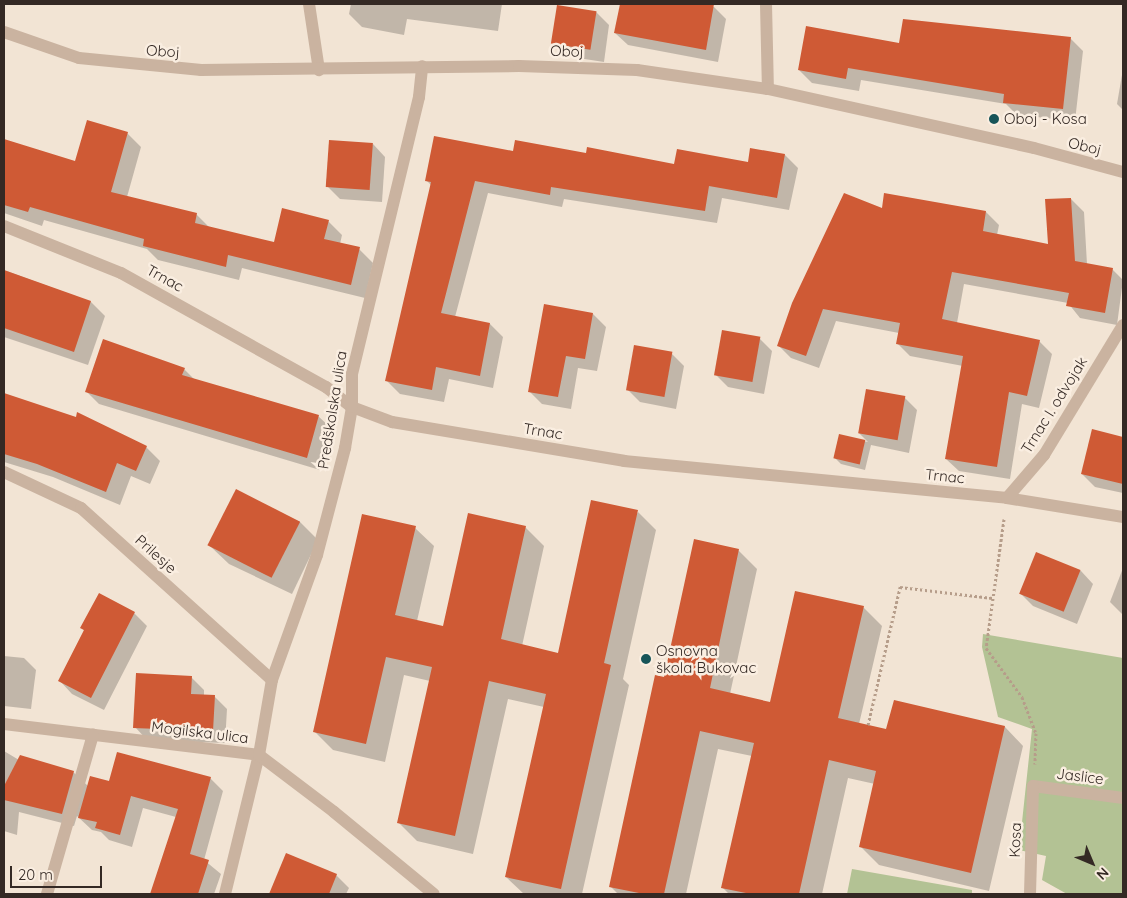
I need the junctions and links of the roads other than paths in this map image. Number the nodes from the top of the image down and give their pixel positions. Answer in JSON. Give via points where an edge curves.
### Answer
{"nodes":[{"id":1,"x":310,"y":4,"type":"edge"},
{"id":2,"x":766,"y":4,"type":"edge"},
{"id":3,"x":4,"y":32,"type":"edge"},
{"id":4,"x":422,"y":66,"type":"junction"},
{"id":5,"x":319,"y":70,"type":"junction"},
{"id":6,"x":768,"y":89,"type":"junction"},
{"id":7,"x":1123,"y":172,"type":"edge"},
{"id":8,"x":4,"y":226,"type":"edge"},
{"id":9,"x":1123,"y":325,"type":"edge"},
{"id":10,"x":352,"y":407,"type":"junction"},
{"id":11,"x":4,"y":472,"type":"edge"},
{"id":12,"x":1007,"y":498,"type":"junction"},
{"id":13,"x":1123,"y":517,"type":"edge"},
{"id":14,"x":272,"y":680,"type":"junction"},
{"id":15,"x":4,"y":724,"type":"edge"},
{"id":16,"x":93,"y":735,"type":"junction"},
{"id":17,"x":259,"y":756,"type":"junction"},
{"id":18,"x":1033,"y":786,"type":"joint"},
{"id":19,"x":1123,"y":798,"type":"edge"},
{"id":20,"x":48,"y":894,"type":"edge"},
{"id":21,"x":225,"y":894,"type":"edge"},
{"id":22,"x":434,"y":894,"type":"edge"},
{"id":23,"x":1030,"y":894,"type":"edge"}],
"edges":[{"from":1,"to":5,"type":"street"},
{"from":2,"to":6,"type":"street"},
{"from":3,"to":5,"type":"street","name":"Oboj","via":[[78,58],[134,66]]},
{"from":4,"to":5,"type":"street","name":"Oboj"},
{"from":4,"to":6,"type":"street","name":"Oboj","via":[[637,70]]},
{"from":4,"to":10,"type":"street","name":"Predškolska ulica","via":[[420,97],[352,374]]},
{"from":6,"to":7,"type":"street","name":"Oboj","via":[[1034,148]]},
{"from":8,"to":10,"type":"street","name":"Trnac","via":[[122,273],[326,387]]},
{"from":9,"to":12,"type":"street","name":"Trnac I. odvojak","via":[[1044,455]]},
{"from":10,"to":12,"type":"street","name":"Trnac","via":[[392,422],[624,460]]},
{"from":10,"to":14,"type":"street","name":"Predškolska ulica","via":[[345,448],[317,555]]},
{"from":11,"to":14,"type":"street","name":"Prilesje","via":[[81,508]]},
{"from":12,"to":13,"type":"street","name":"Trnac"},
{"from":14,"to":17,"type":"street","name":"Predškolska ulica"},
{"from":15,"to":16,"type":"street","name":"Mogilska ulica"},
{"from":16,"to":17,"type":"street","name":"Mogilska ulica"},
{"from":16,"to":20,"type":"street"},
{"from":17,"to":21,"type":"street","name":"Predškolska ulica"},
{"from":17,"to":22,"type":"street","name":"Mogilska ulica"},
{"from":18,"to":19,"type":"street","name":"Jaslice"},
{"from":18,"to":23,"type":"street","name":"Kosa"}]}
